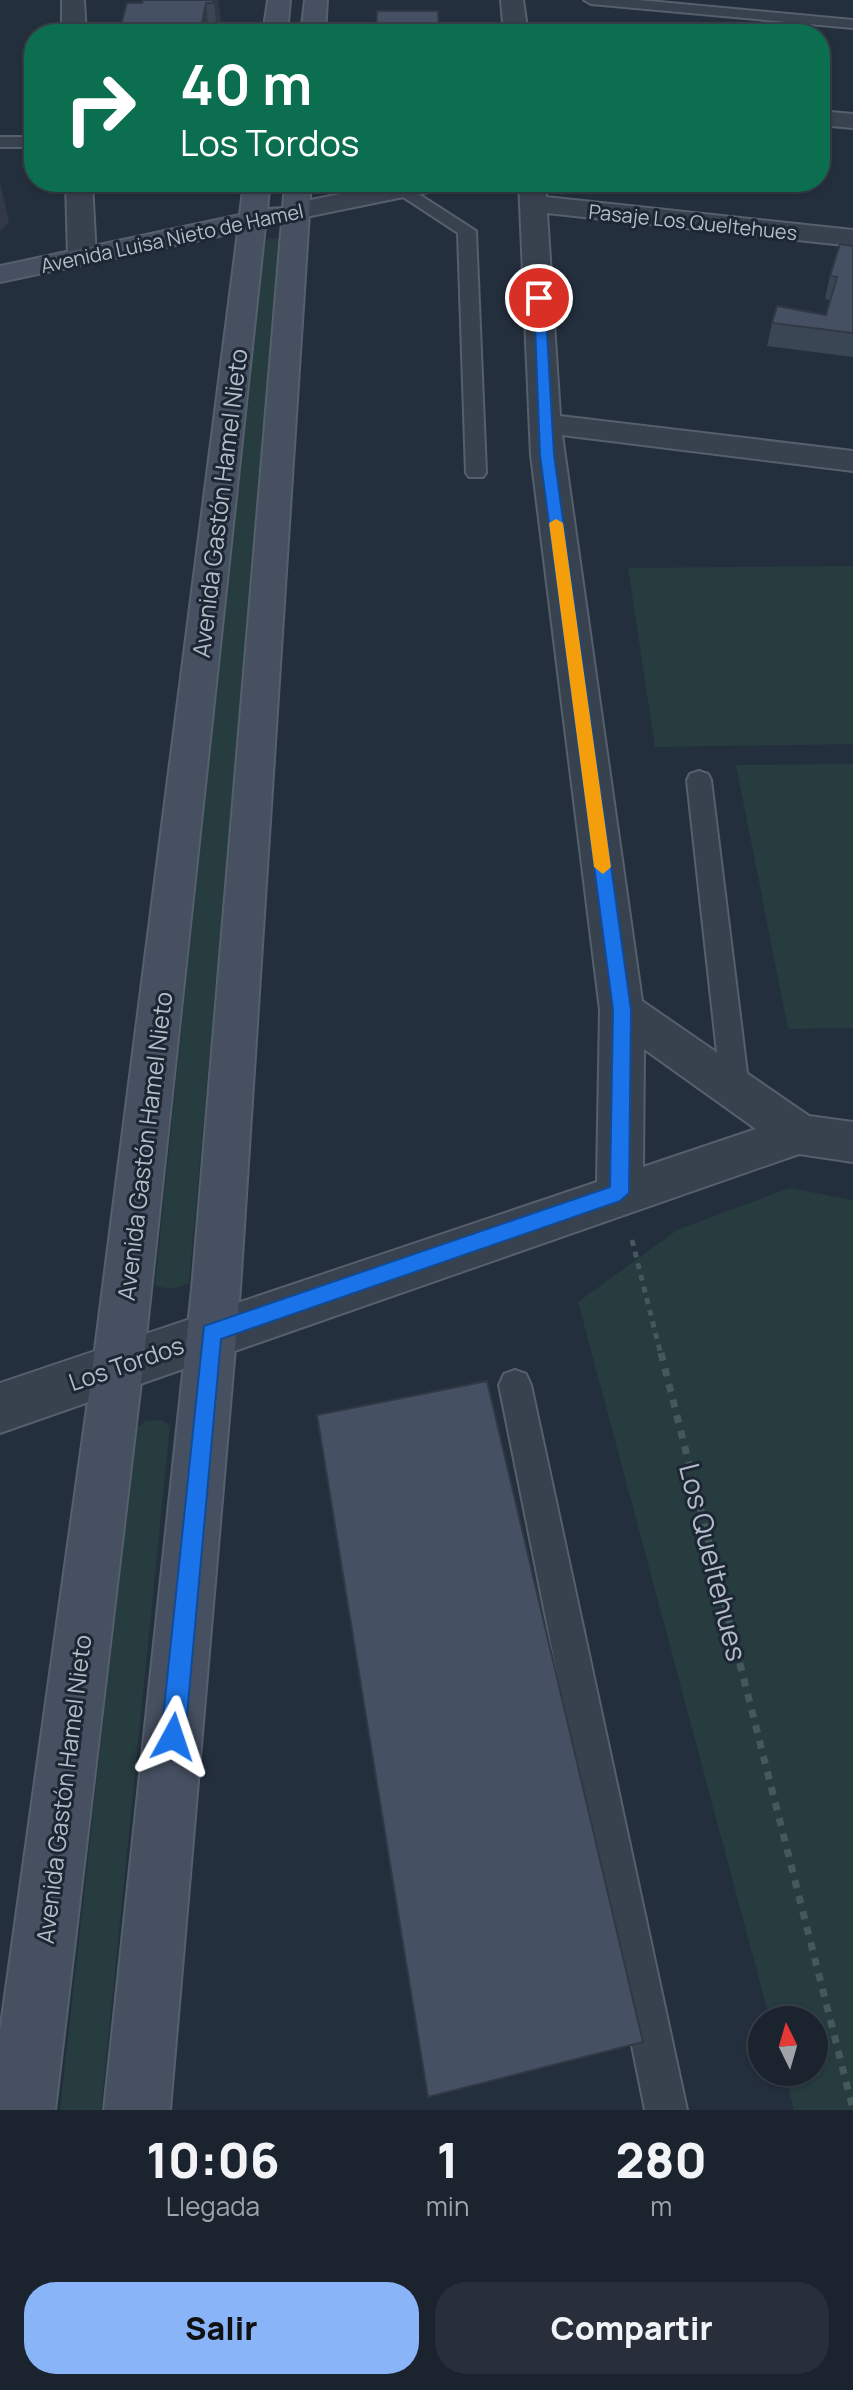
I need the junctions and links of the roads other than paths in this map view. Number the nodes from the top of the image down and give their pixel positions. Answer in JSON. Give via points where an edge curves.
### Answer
{"nodes":[{"id":1,"x":73,"y":0,"type":"edge"},
{"id":2,"x":279,"y":0,"type":"edge"},
{"id":3,"x":316,"y":0,"type":"edge"},
{"id":4,"x":512,"y":0,"type":"edge"},
{"id":5,"x":591,"y":0,"type":"edge"},
{"id":6,"x":74,"y":24,"type":"edge"},
{"id":7,"x":276,"y":24,"type":"edge"},
{"id":8,"x":314,"y":24,"type":"edge"},
{"id":9,"x":515,"y":24,"type":"edge"},
{"id":10,"x":853,"y":24,"type":"edge"},
{"id":11,"x":830,"y":119,"type":"edge"},
{"id":12,"x":853,"y":121,"type":"edge"},
{"id":13,"x":0,"y":142,"type":"edge"},
{"id":14,"x":24,"y":142,"type":"edge"},
{"id":15,"x":79,"y":192,"type":"edge"},
{"id":16,"x":363,"y":192,"type":"edge"},
{"id":17,"x":408,"y":192,"type":"edge"},
{"id":18,"x":533,"y":193,"type":"edge"},
{"id":19,"x":297,"y":197,"type":"edge"},
{"id":20,"x":255,"y":201,"type":"edge"},
{"id":21,"x":853,"y":238,"type":"edge"},
{"id":22,"x":82,"y":257,"type":"junction"},
{"id":23,"x":0,"y":274,"type":"edge"},
{"id":24,"x":547,"y":424,"type":"junction"},
{"id":25,"x":853,"y":461,"type":"edge"},
{"id":26,"x":476,"y":473,"type":"dead end"},
{"id":27,"x":699,"y":780,"type":"dead end"},
{"id":28,"x":622,"y":1010,"type":"junction"},
{"id":29,"x":735,"y":1089,"type":"junction"},
{"id":30,"x":799,"y":1134,"type":"junction"},
{"id":31,"x":853,"y":1142,"type":"edge"},
{"id":32,"x":620,"y":1193,"type":"junction"},
{"id":33,"x":212,"y":1333,"type":"junction"},
{"id":34,"x":118,"y":1365,"type":"junction"},
{"id":35,"x":515,"y":1385,"type":"dead end"},
{"id":36,"x":0,"y":1408,"type":"edge"},
{"id":37,"x":22,"y":2110,"type":"edge"},
{"id":38,"x":137,"y":2110,"type":"edge"},
{"id":39,"x":666,"y":2110,"type":"edge"}],
"edges":[{"from":1,"to":6,"type":"street"},
{"from":2,"to":7,"type":"main road"},
{"from":3,"to":8,"type":"main road"},
{"from":4,"to":9,"type":"street"},
{"from":5,"to":10,"type":"lane"},
{"from":11,"to":12,"type":"street"},
{"from":13,"to":14,"type":"lane"},
{"from":15,"to":22,"type":"street"},
{"from":16,"to":19,"type":"street","name":"Avenida Luisa Nieto de Hamel"},
{"from":17,"to":26,"type":"lane","via":[[467,231]]},
{"from":18,"to":21,"type":"street","name":"Pasaje Los Queltehues"},
{"from":18,"to":24,"type":"street"},
{"from":19,"to":20,"type":"main road","name":"Avenida Luisa Nieto de Hamel"},
{"from":19,"to":33,"type":"main road","name":"Avenida Gastón Hamel Nieto"},
{"from":20,"to":22,"type":"main road","name":"Avenida Luisa Nieto de Hamel"},
{"from":20,"to":34,"type":"main road","name":"Avenida Gastón Hamel Nieto"},
{"from":22,"to":23,"type":"main road","name":"Avenida Luisa Nieto de Hamel"},
{"from":24,"to":25,"type":"street"},
{"from":24,"to":28,"type":"street"},
{"from":27,"to":29,"type":"lane"},
{"from":28,"to":29,"type":"street"},
{"from":28,"to":32,"type":"street"},
{"from":29,"to":30,"type":"street"},
{"from":30,"to":31,"type":"street"},
{"from":30,"to":32,"type":"street","name":"Los Tordos"},
{"from":32,"to":33,"type":"street","name":"Los Tordos"},
{"from":33,"to":34,"type":"street","name":"Los Tordos"},
{"from":33,"to":38,"type":"main road","name":"Avenida Gastón Hamel Nieto"},
{"from":34,"to":36,"type":"street","name":"Los Tordos"},
{"from":34,"to":37,"type":"main road","name":"Avenida Gastón Hamel Nieto"},
{"from":35,"to":39,"type":"lane"}]}
